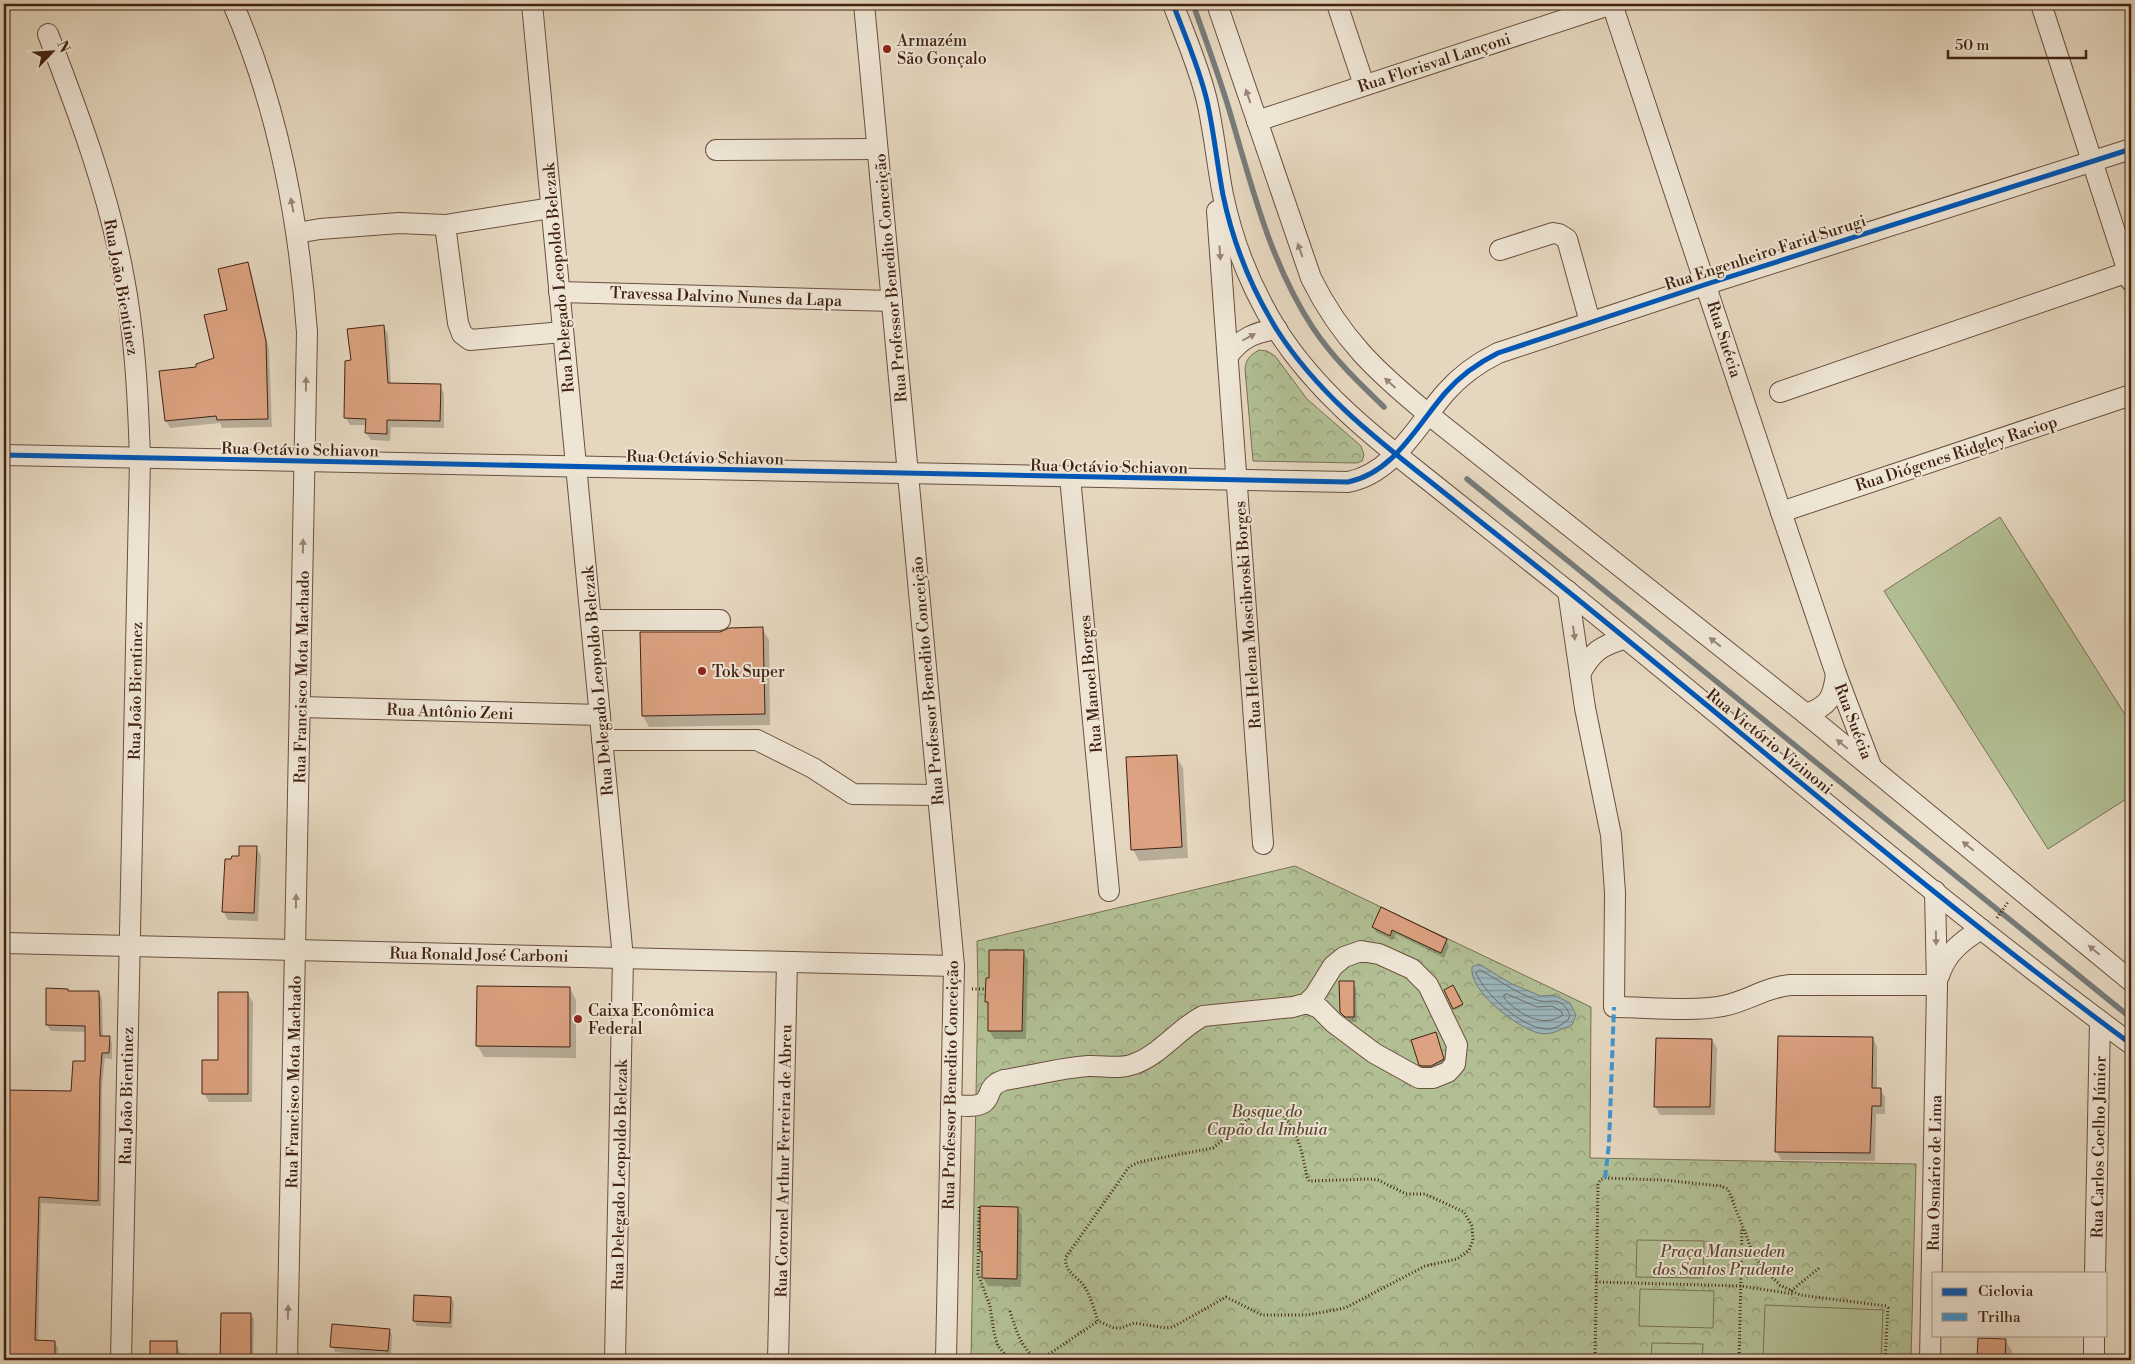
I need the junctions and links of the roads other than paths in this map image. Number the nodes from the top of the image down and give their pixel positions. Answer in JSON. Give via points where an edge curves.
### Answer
{"nodes":[{"id":1,"x":233,"y":4,"type":"edge"},
{"id":2,"x":532,"y":4,"type":"edge"},
{"id":3,"x":864,"y":4,"type":"edge"},
{"id":4,"x":1173,"y":4,"type":"edge"},
{"id":5,"x":1217,"y":4,"type":"edge"},
{"id":6,"x":1337,"y":4,"type":"edge"},
{"id":7,"x":1612,"y":4,"type":"edge"},
{"id":8,"x":2041,"y":4,"type":"edge"},
{"id":9,"x":48,"y":34,"type":"dead end"},
{"id":10,"x":1364,"y":85,"type":"junction"},
{"id":11,"x":1210,"y":117,"type":"junction"},
{"id":12,"x":1257,"y":120,"type":"junction"},
{"id":13,"x":877,"y":149,"type":"junction"},
{"id":14,"x":2131,"y":149,"type":"edge"},
{"id":15,"x":716,"y":150,"type":"dead end"},
{"id":16,"x":2092,"y":161,"type":"junction"},
{"id":17,"x":551,"y":208,"type":"junction"},
{"id":18,"x":445,"y":225,"type":"junction"},
{"id":19,"x":297,"y":233,"type":"junction"},
{"id":20,"x":1500,"y":250,"type":"dead end"},
{"id":21,"x":2130,"y":277,"type":"edge"},
{"id":22,"x":1706,"y":284,"type":"junction"},
{"id":23,"x":559,"y":292,"type":"junction"},
{"id":24,"x":892,"y":301,"type":"junction"},
{"id":25,"x":1590,"y":322,"type":"junction"},
{"id":26,"x":1276,"y":329,"type":"junction"},
{"id":27,"x":563,"y":332,"type":"junction"},
{"id":28,"x":1228,"y":356,"type":"junction"},
{"id":29,"x":1780,"y":392,"type":"dead end"},
{"id":30,"x":2131,"y":395,"type":"edge"},
{"id":31,"x":1428,"y":414,"type":"junction"},
{"id":32,"x":1396,"y":454,"type":"junction"},
{"id":33,"x":4,"y":455,"type":"edge"},
{"id":34,"x":140,"y":459,"type":"junction"},
{"id":35,"x":305,"y":461,"type":"junction"},
{"id":36,"x":576,"y":467,"type":"junction"},
{"id":37,"x":908,"y":474,"type":"junction"},
{"id":38,"x":1070,"y":477,"type":"junction"},
{"id":39,"x":1237,"y":481,"type":"junction"},
{"id":40,"x":1781,"y":512,"type":"junction"},
{"id":41,"x":1568,"y":591,"type":"junction"},
{"id":42,"x":591,"y":620,"type":"junction"},
{"id":43,"x":720,"y":620,"type":"dead end"},
{"id":44,"x":1624,"y":639,"type":"junction"},
{"id":45,"x":1580,"y":674,"type":"junction"},
{"id":46,"x":1836,"y":674,"type":"junction"},
{"id":47,"x":300,"y":707,"type":"junction"},
{"id":48,"x":1806,"y":714,"type":"junction"},
{"id":49,"x":600,"y":715,"type":"junction"},
{"id":50,"x":602,"y":740,"type":"junction"},
{"id":51,"x":1871,"y":767,"type":"junction"},
{"id":52,"x":938,"y":795,"type":"junction"},
{"id":53,"x":1264,"y":844,"type":"dead end"},
{"id":54,"x":1109,"y":890,"type":"dead end"},
{"id":55,"x":1935,"y":892,"type":"junction"},
{"id":56,"x":1988,"y":924,"type":"junction"},
{"id":57,"x":4,"y":943,"type":"edge"},
{"id":58,"x":130,"y":946,"type":"junction"},
{"id":59,"x":295,"y":950,"type":"junction"},
{"id":60,"x":623,"y":958,"type":"junction"},
{"id":61,"x":787,"y":962,"type":"junction"},
{"id":62,"x":954,"y":966,"type":"junction"},
{"id":63,"x":2131,"y":981,"type":"edge"},
{"id":64,"x":1937,"y":985,"type":"junction"},
{"id":65,"x":1307,"y":1003,"type":"junction"},
{"id":66,"x":2100,"y":1021,"type":"junction"},
{"id":67,"x":2131,"y":1044,"type":"edge"},
{"id":68,"x":951,"y":1105,"type":"junction"},
{"id":69,"x":2095,"y":1272,"type":"edge"},
{"id":70,"x":2094,"y":1336,"type":"edge"},
{"id":71,"x":121,"y":1360,"type":"edge"},
{"id":72,"x":287,"y":1360,"type":"edge"},
{"id":73,"x":615,"y":1360,"type":"edge"},
{"id":74,"x":778,"y":1360,"type":"edge"},
{"id":75,"x":946,"y":1360,"type":"edge"},
{"id":76,"x":1930,"y":1360,"type":"edge"},
{"id":77,"x":2094,"y":1360,"type":"edge"}],
"edges":[{"from":19,"to":1,"type":"street","name":"Rua Francisco Mota Machado","one_way":true,"via":[[273,121]]},
{"from":2,"to":17,"type":"street","name":"Rua Delegado Leopoldo Belczak"},
{"from":3,"to":13,"type":"street","name":"Rua Professor Benedito Conceição"},
{"from":4,"to":11,"type":"street","via":[[1201,80]]},
{"from":12,"to":5,"type":"street","one_way":true},
{"from":6,"to":10,"type":"street"},
{"from":7,"to":10,"type":"street","name":"Rua Florisval Lançoni"},
{"from":7,"to":22,"type":"street","name":"Rua Suécia"},
{"from":8,"to":16,"type":"street"},
{"from":9,"to":34,"type":"street","name":"Rua João Bientinez","via":[[92,152],[111,218],[132,327]]},
{"from":10,"to":12,"type":"street","name":"Rua Florisval Lançoni"},
{"from":11,"to":26,"type":"street","name":"Rua Victório Vizinoni","via":[[1222,192],[1236,247]]},
{"from":11,"to":28,"type":"street","name":"Rua Helena Moscibroski Borges","one_way":true},
{"from":31,"to":12,"type":"street","one_way":true,"via":[[1351,344],[1324,304],[1302,256]]},
{"from":13,"to":15,"type":"street"},
{"from":13,"to":24,"type":"street","name":"Rua Professor Benedito Conceição"},
{"from":14,"to":16,"type":"street","name":"Rua Engenheiro Farid Surugi"},
{"from":16,"to":21,"type":"street"},
{"from":16,"to":22,"type":"street","name":"Rua Engenheiro Farid Surugi"},
{"from":17,"to":18,"type":"street"},
{"from":17,"to":23,"type":"street","name":"Rua Delegado Leopoldo Belczak"},
{"from":18,"to":19,"type":"street","via":[[399,223]]},
{"from":18,"to":27,"type":"street","via":[[462,334],[470,340]]},
{"from":35,"to":19,"type":"street","name":"Rua Francisco Mota Machado","one_way":true,"via":[[307,332]]},
{"from":20,"to":25,"type":"street","via":[[1553,233],[1567,239]]},
{"from":21,"to":29,"type":"street"},
{"from":22,"to":25,"type":"street","name":"Rua Engenheiro Farid Surugi"},
{"from":22,"to":40,"type":"street","name":"Rua Suécia"},
{"from":23,"to":24,"type":"street","name":"Travessa Dalvino Nunes da Lapa"},
{"from":23,"to":27,"type":"street","name":"Rua Delegado Leopoldo Belczak"},
{"from":24,"to":37,"type":"street","name":"Rua Professor Benedito Conceição"},
{"from":25,"to":31,"type":"street","name":"Rua Engenheiro Farid Surugi","via":[[1485,359],[1460,378]]},
{"from":28,"to":26,"type":"street","one_way":true,"via":[[1236,344],[1249,336]]},
{"from":26,"to":32,"type":"street","name":"Rua Victório Vizinoni","via":[[1328,395]]},
{"from":27,"to":36,"type":"street","name":"Rua Delegado Leopoldo Belczak"},
{"from":28,"to":39,"type":"street","name":"Rua Helena Moscibroski Borges"},
{"from":30,"to":40,"type":"street","name":"Rua Diógenes Ridgley Raciop"},
{"from":31,"to":32,"type":"street","name":"Rua Engenheiro Farid Surugi"},
{"from":48,"to":31,"type":"street","one_way":true},
{"from":32,"to":39,"type":"street","name":"Rua Octávio Schiavon","via":[[1375,473],[1348,482]]},
{"from":32,"to":41,"type":"street","name":"Rua Victório Vizinoni"},
{"from":33,"to":34,"type":"street","name":"Rua Octávio Schiavon"},
{"from":34,"to":35,"type":"street","name":"Rua Octávio Schiavon"},
{"from":34,"to":58,"type":"street","name":"Rua João Bientinez"},
{"from":35,"to":36,"type":"street","name":"Rua Octávio Schiavon"},
{"from":47,"to":35,"type":"street","name":"Rua Francisco Mota Machado","one_way":true},
{"from":36,"to":37,"type":"street","name":"Rua Octávio Schiavon"},
{"from":36,"to":42,"type":"street","name":"Rua Delegado Leopoldo Belczak"},
{"from":37,"to":38,"type":"street","name":"Rua Octávio Schiavon"},
{"from":37,"to":52,"type":"street","name":"Rua Professor Benedito Conceição"},
{"from":38,"to":39,"type":"street","name":"Rua Octávio Schiavon"},
{"from":38,"to":54,"type":"street","name":"Rua Manoel Borges"},
{"from":39,"to":53,"type":"street","name":"Rua Helena Moscibroski Borges"},
{"from":40,"to":46,"type":"street","name":"Rua Suécia"},
{"from":41,"to":44,"type":"street","name":"Rua Victório Vizinoni"},
{"from":41,"to":45,"type":"street","one_way":true},
{"from":42,"to":43,"type":"street"},
{"from":42,"to":49,"type":"street","name":"Rua Delegado Leopoldo Belczak"},
{"from":44,"to":45,"type":"street","via":[[1597,650]]},
{"from":44,"to":55,"type":"street","name":"Rua Victório Vizinoni"},
{"from":45,"to":64,"type":"street","via":[[1611,835],[1615,893],[1614,1007],[1717,1007],[1790,985]]},
{"from":46,"to":48,"type":"street","name":"Rua Suécia","via":[[1830,698],[1822,707]]},
{"from":46,"to":51,"type":"street","name":"Rua Suécia"},
{"from":47,"to":49,"type":"street","name":"Rua Antônio Zeni"},
{"from":59,"to":47,"type":"street","name":"Rua Francisco Mota Machado","one_way":true},
{"from":51,"to":48,"type":"street","one_way":true},
{"from":49,"to":50,"type":"street","name":"Rua Delegado Leopoldo Belczak"},
{"from":50,"to":52,"type":"street","via":[[757,740],[813,768],[852,794]]},
{"from":50,"to":60,"type":"street","name":"Rua Delegado Leopoldo Belczak"},
{"from":63,"to":51,"type":"street","one_way":true},
{"from":52,"to":62,"type":"street","name":"Rua Professor Benedito Conceição"},
{"from":55,"to":56,"type":"street","name":"Rua Victório Vizinoni"},
{"from":55,"to":64,"type":"street","name":"Rua Osmário de Lima","one_way":true},
{"from":56,"to":64,"type":"street","name":"Rua Osmário de Lima","via":[[1947,957]]},
{"from":56,"to":66,"type":"street","name":"Rua Victório Vizinoni"},
{"from":57,"to":58,"type":"street","name":"Rua Ronald José Carboni"},
{"from":58,"to":59,"type":"street","name":"Rua Ronald José Carboni"},
{"from":58,"to":71,"type":"street","name":"Rua João Bientinez"},
{"from":59,"to":60,"type":"street","name":"Rua Ronald José Carboni"},
{"from":72,"to":59,"type":"street","name":"Rua Francisco Mota Machado","one_way":true},
{"from":60,"to":61,"type":"street","name":"Rua Ronald José Carboni"},
{"from":60,"to":73,"type":"street","name":"Rua Delegado Leopoldo Belczak"},
{"from":61,"to":62,"type":"street","name":"Rua Ronald José Carboni"},
{"from":61,"to":74,"type":"street","name":"Rua Coronel Arthur Ferreira de Abreu"},
{"from":62,"to":68,"type":"street","name":"Rua Professor Benedito Conceição"},
{"from":64,"to":76,"type":"street","name":"Rua Osmário de Lima"},
{"from":65,"to":65,"type":"street","via":[[1319,1008],[1374,1053],[1419,1078],[1433,1078],[1448,1072],[1455,1064],[1456,1045],[1428,984],[1412,969],[1379,954],[1361,951],[1344,957],[1333,966]]},
{"from":65,"to":68,"type":"street","via":[[1293,1008],[1203,1016],[1135,1064],[1118,1068],[1080,1067],[1004,1080],[989,1089],[983,1103]]},
{"from":66,"to":67,"type":"street","name":"Rua Victório Vizinoni"},
{"from":66,"to":69,"type":"street","name":"Rua Carlos Coelho Júnior"},
{"from":68,"to":75,"type":"street","name":"Rua Professor Benedito Conceição"},
{"from":70,"to":77,"type":"street"}]}
